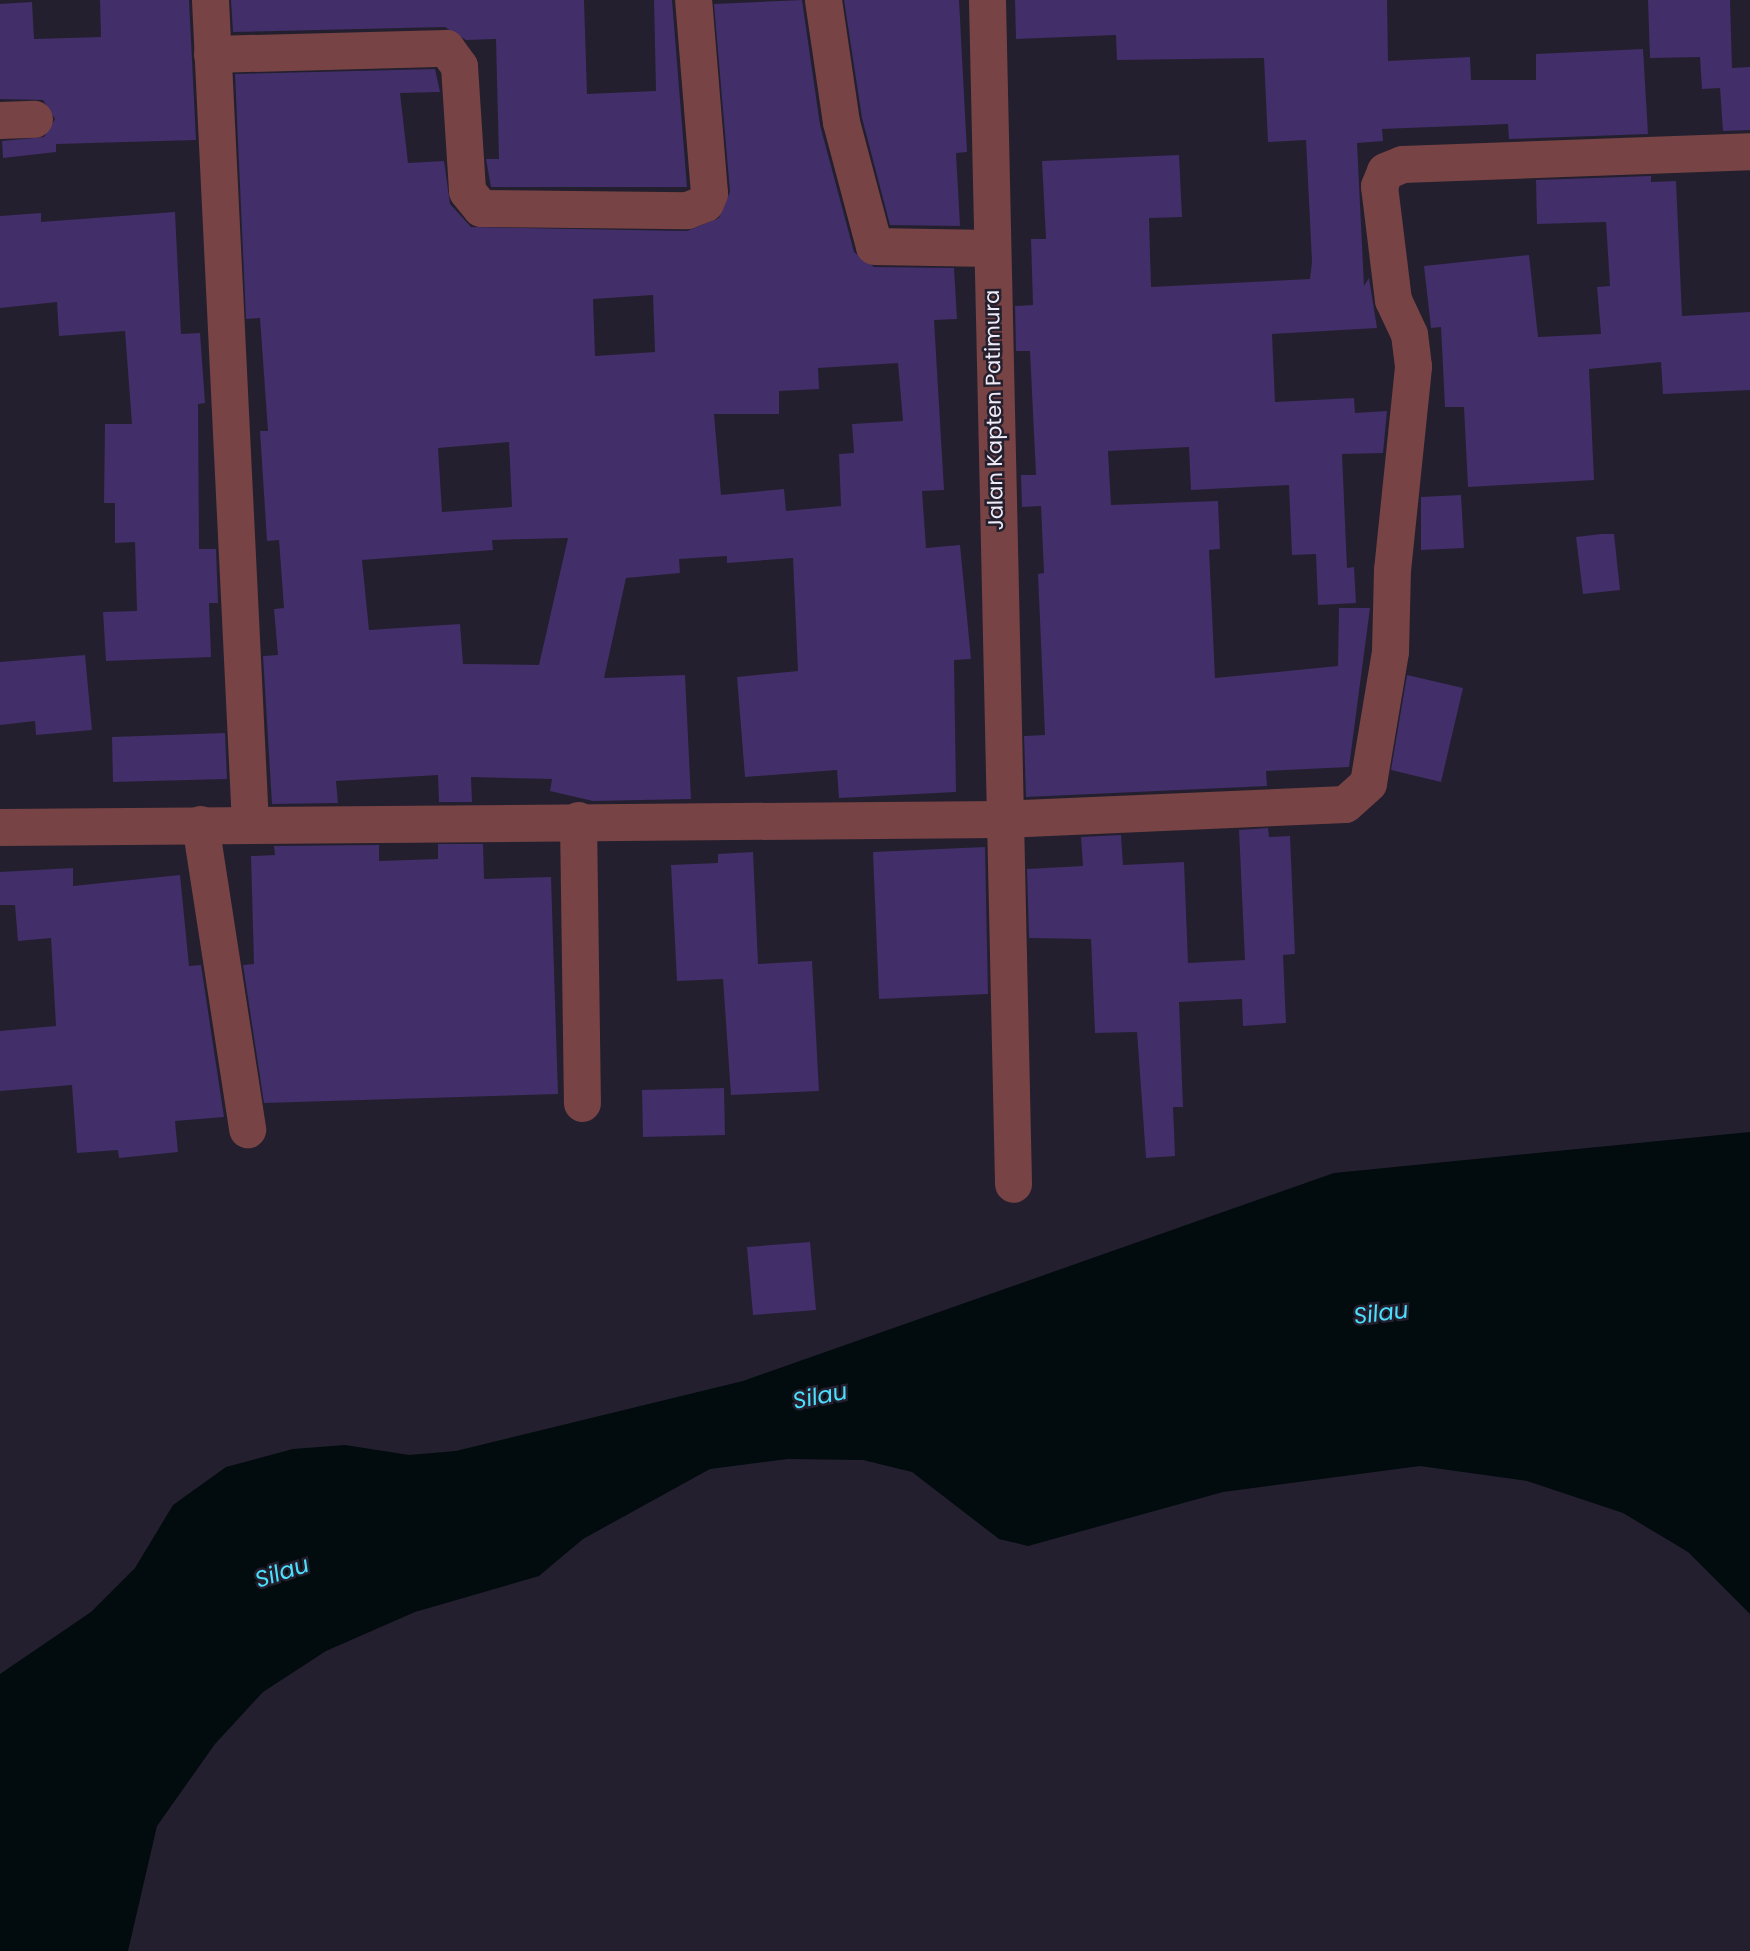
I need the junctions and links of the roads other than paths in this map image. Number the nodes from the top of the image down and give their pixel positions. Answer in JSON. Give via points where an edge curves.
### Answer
{"nodes":[{"id":1,"x":210,"y":0,"type":"edge"},
{"id":2,"x":693,"y":0,"type":"edge"},
{"id":3,"x":823,"y":0,"type":"edge"},
{"id":4,"x":987,"y":0,"type":"edge"},
{"id":5,"x":212,"y":54,"type":"junction"},
{"id":6,"x":1750,"y":151,"type":"edge"},
{"id":7,"x":991,"y":248,"type":"junction"},
{"id":8,"x":1001,"y":819,"type":"junction"},
{"id":9,"x":578,"y":820,"type":"junction"},
{"id":10,"x":200,"y":824,"type":"junction"},
{"id":11,"x":250,"y":825,"type":"junction"},
{"id":12,"x":0,"y":827,"type":"edge"},
{"id":13,"x":582,"y":1103,"type":"dead end"},
{"id":14,"x":247,"y":1129,"type":"dead end"},
{"id":15,"x":1013,"y":1184,"type":"dead end"}],
"edges":[{"from":1,"to":5,"type":"street"},
{"from":2,"to":5,"type":"street","via":[[709,193],[705,203],[687,210],[481,208],[467,191],[459,65],[446,48]]},
{"from":3,"to":7,"type":"street","via":[[841,122],[874,246]]},
{"from":4,"to":7,"type":"street","name":"Jalan Kapten Patimura"},
{"from":5,"to":11,"type":"street"},
{"from":6,"to":8,"type":"street","via":[[1402,164],[1385,171],[1379,186],[1393,300],[1409,334],[1413,366],[1392,570],[1394,622],[1368,783],[1359,798],[1324,809]]},
{"from":7,"to":8,"type":"street","name":"Jalan Kapten Patimura"},
{"from":8,"to":9,"type":"street"},
{"from":8,"to":15,"type":"street","name":"Jalan Kapten Patimura"},
{"from":9,"to":11,"type":"street"},
{"from":9,"to":13,"type":"street"},
{"from":10,"to":11,"type":"street"},
{"from":10,"to":12,"type":"street"},
{"from":10,"to":14,"type":"street"}]}
